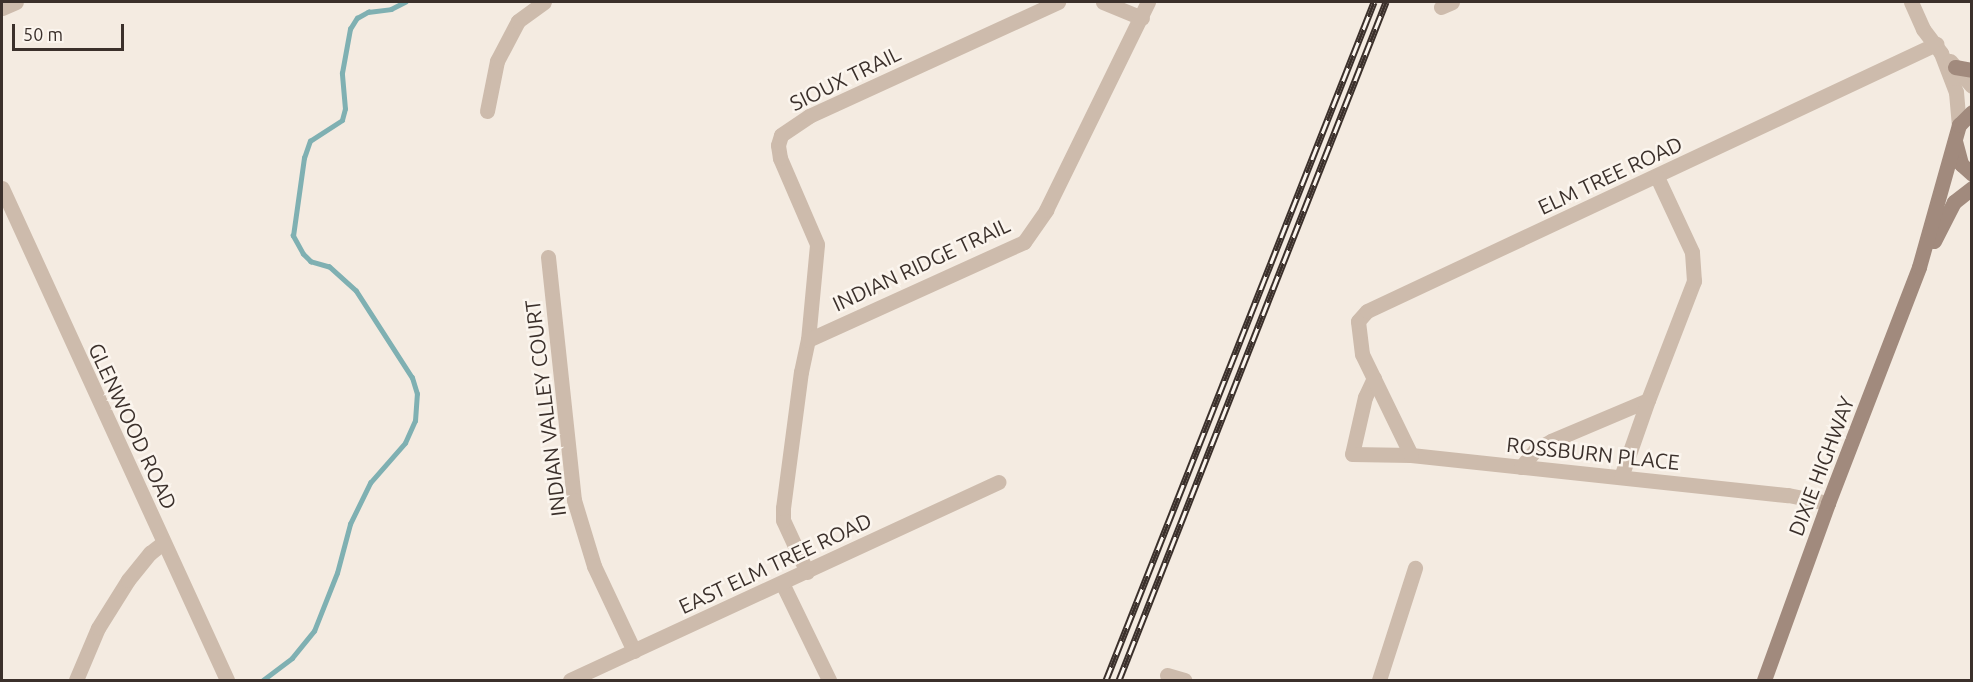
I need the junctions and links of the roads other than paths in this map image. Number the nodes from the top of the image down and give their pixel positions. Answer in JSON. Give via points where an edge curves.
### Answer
{"nodes":[{"id":1,"x":16,"y":2,"type":"edge"},
{"id":2,"x":544,"y":2,"type":"edge"},
{"id":3,"x":1058,"y":2,"type":"edge"},
{"id":4,"x":1103,"y":2,"type":"edge"},
{"id":5,"x":1148,"y":2,"type":"edge"},
{"id":6,"x":1911,"y":2,"type":"edge"},
{"id":7,"x":2,"y":8,"type":"edge"},
{"id":8,"x":1142,"y":18,"type":"junction"},
{"id":9,"x":1939,"y":49,"type":"junction"},
{"id":10,"x":1955,"y":67,"type":"junction"},
{"id":11,"x":1971,"y":70,"type":"edge"},
{"id":12,"x":1971,"y":86,"type":"edge"},
{"id":13,"x":487,"y":111,"type":"dead end"},
{"id":14,"x":1971,"y":112,"type":"edge"},
{"id":15,"x":1957,"y":132,"type":"junction"},
{"id":16,"x":1971,"y":174,"type":"edge"},
{"id":17,"x":1657,"y":177,"type":"junction"},
{"id":18,"x":2,"y":188,"type":"edge"},
{"id":19,"x":1971,"y":189,"type":"edge"},
{"id":20,"x":548,"y":257,"type":"dead end"},
{"id":21,"x":1919,"y":267,"type":"junction"},
{"id":22,"x":808,"y":340,"type":"junction"},
{"id":23,"x":1374,"y":378,"type":"junction"},
{"id":24,"x":1648,"y":400,"type":"junction"},
{"id":25,"x":1411,"y":455,"type":"junction"},
{"id":26,"x":1521,"y":467,"type":"junction"},
{"id":27,"x":1621,"y":477,"type":"junction"},
{"id":28,"x":998,"y":482,"type":"dead end"},
{"id":29,"x":1828,"y":503,"type":"junction"},
{"id":30,"x":163,"y":543,"type":"junction"},
{"id":31,"x":1415,"y":568,"type":"dead end"},
{"id":32,"x":807,"y":572,"type":"junction"},
{"id":33,"x":782,"y":583,"type":"junction"},
{"id":34,"x":634,"y":651,"type":"junction"},
{"id":35,"x":1167,"y":675,"type":"dead end"},
{"id":36,"x":76,"y":681,"type":"edge"},
{"id":37,"x":227,"y":681,"type":"edge"},
{"id":38,"x":570,"y":681,"type":"edge"},
{"id":39,"x":829,"y":681,"type":"edge"},
{"id":40,"x":1184,"y":681,"type":"edge"},
{"id":41,"x":1379,"y":681,"type":"edge"},
{"id":42,"x":1764,"y":681,"type":"edge"}],
"edges":[{"from":1,"to":7,"type":"street"},
{"from":2,"to":13,"type":"street","via":[[518,21],[497,61]]},
{"from":3,"to":22,"type":"street","name":"SIOUX TRAIL","via":[[809,116],[781,135],[780,158],[817,244]]},
{"from":4,"to":8,"type":"street"},
{"from":5,"to":8,"type":"street","name":"INDIAN RIDGE TRAIL"},
{"from":6,"to":9,"type":"street","via":[[1923,29]]},
{"from":8,"to":22,"type":"street","name":"INDIAN RIDGE TRAIL","via":[[1046,210],[1024,242]]},
{"from":9,"to":10,"type":"street"},
{"from":9,"to":15,"type":"street","via":[[1956,92]]},
{"from":9,"to":17,"type":"street","name":"ELM TREE ROAD"},
{"from":10,"to":11,"type":"main road"},
{"from":10,"to":12,"type":"street"},
{"from":14,"to":15,"type":"main road","name":"DIXIE HIGHWAY"},
{"from":15,"to":16,"type":"main road","via":[[1956,152]]},
{"from":15,"to":21,"type":"main road","name":"DIXIE HIGHWAY"},
{"from":17,"to":23,"type":"street","name":"ELM TREE ROAD","via":[[1367,311],[1358,321],[1358,332],[1362,354]]},
{"from":17,"to":24,"type":"street","via":[[1692,252],[1694,281]]},
{"from":18,"to":30,"type":"street","name":"GLENWOOD ROAD"},
{"from":19,"to":21,"type":"main road","name":"DIXIE HIGHWAY","via":[[1954,202]]},
{"from":20,"to":34,"type":"street","name":"INDIAN VALLEY COURT","via":[[574,500],[594,566]]},
{"from":21,"to":29,"type":"main road","name":"DIXIE HIGHWAY"},
{"from":22,"to":32,"type":"street","via":[[783,508],[783,520]]},
{"from":23,"to":25,"type":"street","name":"ELM TREE ROAD"},
{"from":23,"to":25,"type":"street","name":"ROSSBURN PLACE","via":[[1365,397],[1352,454]]},
{"from":24,"to":26,"type":"street","via":[[1551,441],[1536,449]]},
{"from":24,"to":27,"type":"street"},
{"from":25,"to":26,"type":"street","name":"ROSSBURN PLACE"},
{"from":26,"to":27,"type":"street","name":"ROSSBURN PLACE"},
{"from":27,"to":29,"type":"street","name":"ROSSBURN PLACE"},
{"from":28,"to":32,"type":"street","name":"EAST ELM TREE ROAD"},
{"from":29,"to":42,"type":"main road","name":"DIXIE HIGHWAY"},
{"from":30,"to":36,"type":"street","via":[[128,580],[98,628]]},
{"from":30,"to":37,"type":"street","name":"GLENWOOD ROAD"},
{"from":31,"to":41,"type":"street"},
{"from":32,"to":33,"type":"street","name":"EAST ELM TREE ROAD"},
{"from":33,"to":34,"type":"street","name":"EAST ELM TREE ROAD"},
{"from":33,"to":39,"type":"street"},
{"from":34,"to":38,"type":"street","name":"EAST ELM TREE ROAD"},
{"from":35,"to":40,"type":"street"}]}
